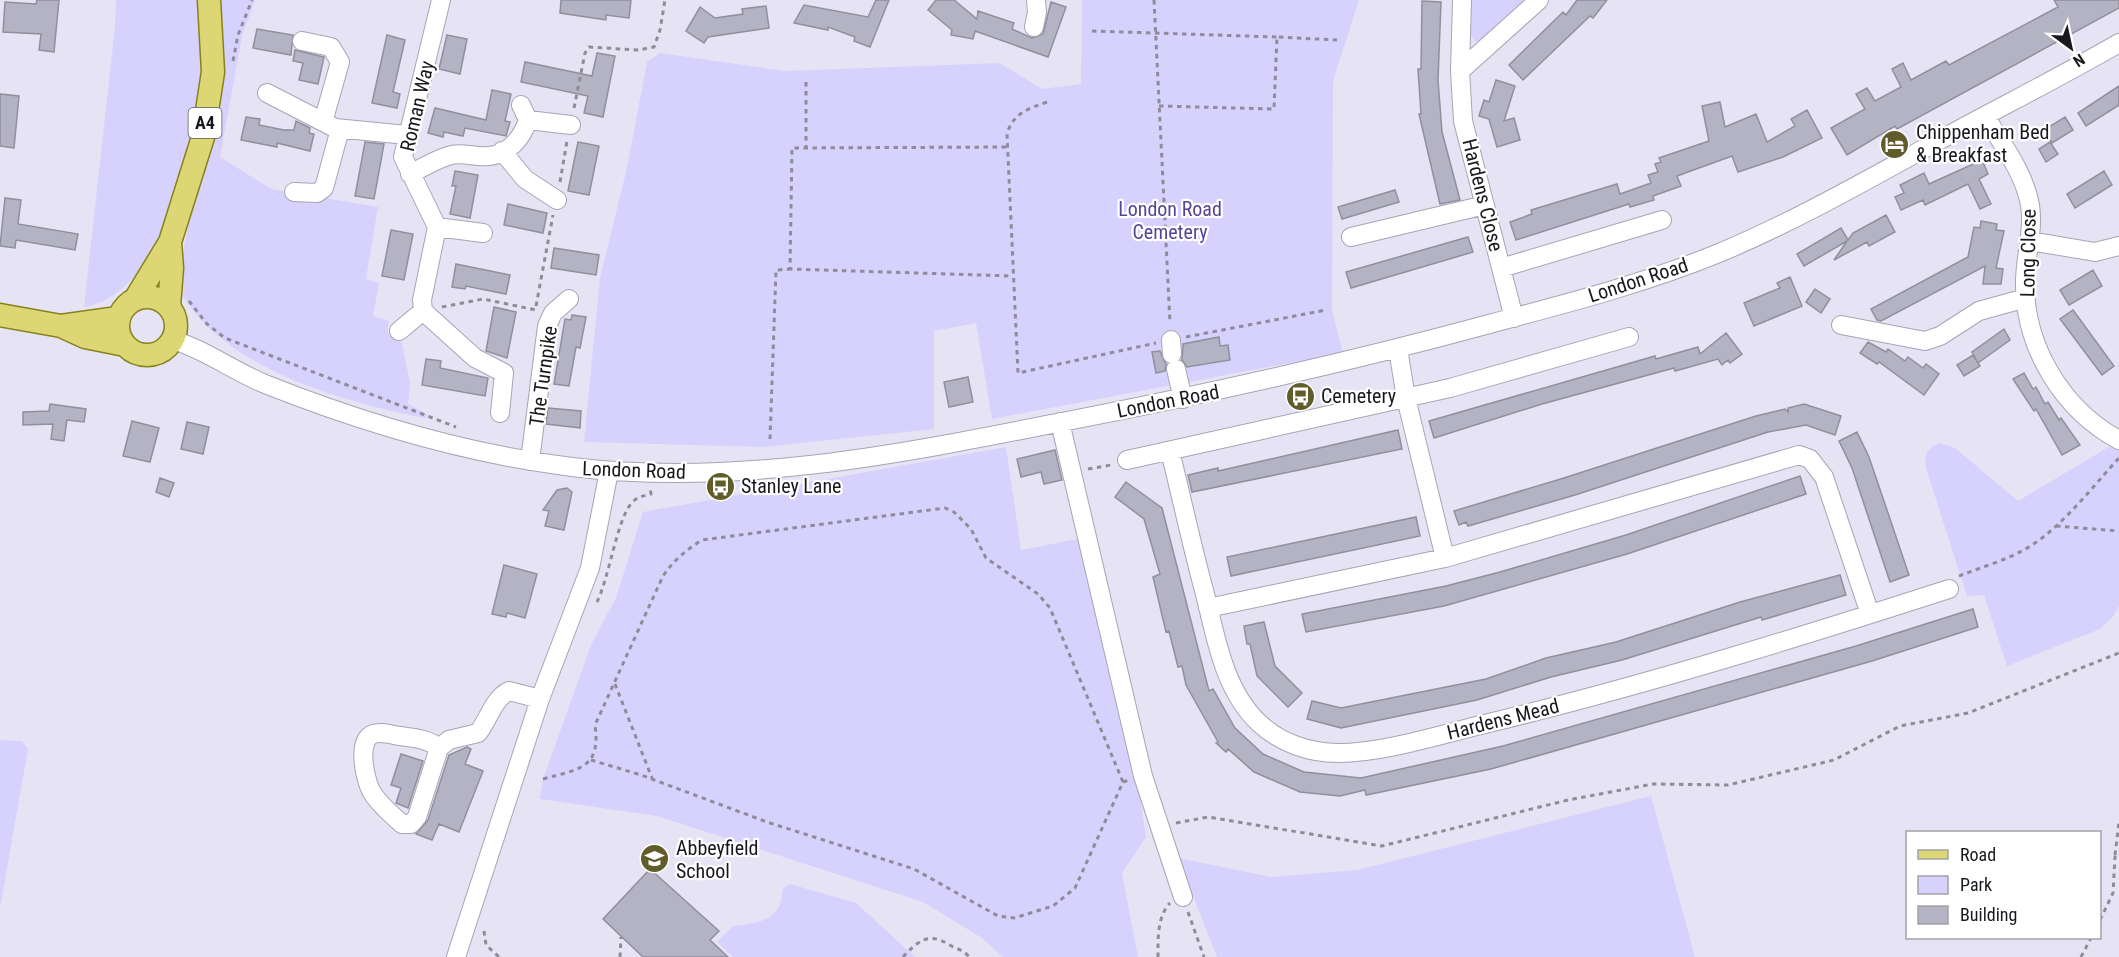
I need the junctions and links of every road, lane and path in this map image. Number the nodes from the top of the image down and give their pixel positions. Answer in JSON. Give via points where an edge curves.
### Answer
{"nodes":[{"id":1,"x":209,"y":0,"type":"edge"},
{"id":2,"x":441,"y":0,"type":"edge"},
{"id":3,"x":1035,"y":0,"type":"edge"},
{"id":4,"x":1154,"y":0,"type":"edge"},
{"id":5,"x":1462,"y":0,"type":"edge"},
{"id":6,"x":1539,"y":0,"type":"edge"},
{"id":7,"x":1034,"y":27,"type":"dead end"},
{"id":8,"x":1092,"y":31,"type":"dead end"},
{"id":9,"x":1155,"y":32,"type":"junction"},
{"id":10,"x":1277,"y":37,"type":"junction"},
{"id":11,"x":1337,"y":40,"type":"dead end"},
{"id":12,"x":302,"y":41,"type":"dead end"},
{"id":13,"x":2119,"y":43,"type":"edge"},
{"id":14,"x":1460,"y":71,"type":"junction"},
{"id":15,"x":806,"y":82,"type":"dead end"},
{"id":16,"x":267,"y":93,"type":"dead end"},
{"id":17,"x":1047,"y":102,"type":"dead end"},
{"id":18,"x":1159,"y":106,"type":"junction"},
{"id":19,"x":1985,"y":116,"type":"junction"},
{"id":20,"x":332,"y":125,"type":"junction"},
{"id":21,"x":571,"y":125,"type":"dead end"},
{"id":22,"x":407,"y":135,"type":"junction"},
{"id":23,"x":1006,"y":147,"type":"junction"},
{"id":24,"x":806,"y":148,"type":"junction"},
{"id":25,"x":502,"y":151,"type":"junction"},
{"id":26,"x":410,"y":174,"type":"junction"},
{"id":27,"x":294,"y":192,"type":"dead end"},
{"id":28,"x":557,"y":200,"type":"dead end"},
{"id":29,"x":1485,"y":205,"type":"junction"},
{"id":30,"x":1662,"y":220,"type":"dead end"},
{"id":31,"x":437,"y":227,"type":"junction"},
{"id":32,"x":483,"y":233,"type":"dead end"},
{"id":33,"x":1351,"y":237,"type":"dead end"},
{"id":34,"x":2030,"y":241,"type":"junction"},
{"id":35,"x":170,"y":242,"type":"junction"},
{"id":36,"x":2119,"y":246,"type":"edge"},
{"id":37,"x":1501,"y":268,"type":"junction"},
{"id":38,"x":794,"y":269,"type":"junction"},
{"id":39,"x":1013,"y":276,"type":"junction"},
{"id":40,"x":136,"y":298,"type":"junction"},
{"id":41,"x":2026,"y":298,"type":"junction"},
{"id":42,"x":569,"y":299,"type":"dead end"},
{"id":43,"x":169,"y":306,"type":"junction"},
{"id":44,"x":1326,"y":310,"type":"dead end"},
{"id":45,"x":423,"y":311,"type":"junction"},
{"id":46,"x":0,"y":315,"type":"edge"},
{"id":47,"x":118,"y":318,"type":"junction"},
{"id":48,"x":1514,"y":318,"type":"junction"},
{"id":49,"x":534,"y":322,"type":"dead end"},
{"id":50,"x":1841,"y":325,"type":"dead end"},
{"id":51,"x":61,"y":326,"type":"junction"},
{"id":52,"x":399,"y":331,"type":"dead end"},
{"id":53,"x":1629,"y":337,"type":"dead end"},
{"id":54,"x":225,"y":338,"type":"dead end"},
{"id":55,"x":173,"y":340,"type":"junction"},
{"id":56,"x":125,"y":345,"type":"junction"},
{"id":57,"x":1398,"y":349,"type":"junction"},
{"id":58,"x":1173,"y":354,"type":"junction"},
{"id":59,"x":1406,"y":398,"type":"junction"},
{"id":60,"x":1182,"y":399,"type":"junction"},
{"id":61,"x":500,"y":413,"type":"dead end"},
{"id":62,"x":1060,"y":422,"type":"junction"},
{"id":63,"x":464,"y":430,"type":"dead end"},
{"id":64,"x":770,"y":440,"type":"dead end"},
{"id":65,"x":2119,"y":440,"type":"edge"},
{"id":66,"x":1170,"y":451,"type":"junction"},
{"id":67,"x":2119,"y":458,"type":"edge"},
{"id":68,"x":1127,"y":460,"type":"joint"},
{"id":69,"x":530,"y":461,"type":"junction"},
{"id":70,"x":609,"y":471,"type":"junction"},
{"id":71,"x":1072,"y":472,"type":"junction"},
{"id":72,"x":651,"y":494,"type":"dead end"},
{"id":73,"x":2056,"y":526,"type":"junction"},
{"id":74,"x":2119,"y":531,"type":"edge"},
{"id":75,"x":1445,"y":558,"type":"junction"},
{"id":76,"x":1949,"y":589,"type":"joint"},
{"id":77,"x":594,"y":608,"type":"dead end"},
{"id":78,"x":1209,"y":608,"type":"junction"},
{"id":79,"x":1870,"y":614,"type":"junction"},
{"id":80,"x":2119,"y":652,"type":"edge"},
{"id":81,"x":615,"y":682,"type":"junction"},
{"id":82,"x":540,"y":699,"type":"junction"},
{"id":83,"x":439,"y":748,"type":"junction"},
{"id":84,"x":591,"y":760,"type":"junction"},
{"id":85,"x":1137,"y":778,"type":"dead end"},
{"id":86,"x":543,"y":779,"type":"dead end"},
{"id":87,"x":652,"y":779,"type":"junction"},
{"id":88,"x":1123,"y":782,"type":"junction"},
{"id":89,"x":2119,"y":822,"type":"edge"},
{"id":90,"x":1159,"y":826,"type":"junction"},
{"id":91,"x":2119,"y":853,"type":"edge"},
{"id":92,"x":2115,"y":857,"type":"junction"},
{"id":93,"x":1179,"y":899,"type":"junction"},
{"id":94,"x":2101,"y":918,"type":"edge"},
{"id":95,"x":484,"y":929,"type":"dead end"},
{"id":96,"x":621,"y":937,"type":"dead end"},
{"id":97,"x":2090,"y":939,"type":"edge"},
{"id":98,"x":462,"y":954,"type":"edge"},
{"id":99,"x":499,"y":957,"type":"edge"},
{"id":100,"x":620,"y":957,"type":"edge"},
{"id":101,"x":903,"y":957,"type":"edge"},
{"id":102,"x":969,"y":957,"type":"edge"},
{"id":103,"x":1158,"y":957,"type":"edge"},
{"id":104,"x":1204,"y":957,"type":"edge"},
{"id":105,"x":2081,"y":957,"type":"edge"}],
"edges":[{"from":1,"to":35,"type":"main road","number":"A4","via":[[213,72],[203,137]]},
{"from":2,"to":22,"type":"street","name":"Roman Way"},
{"from":3,"to":7,"type":"street"},
{"from":4,"to":9,"type":"path"},
{"from":5,"to":14,"type":"street","name":"Hardens Close"},
{"from":6,"to":14,"type":"street"},
{"from":8,"to":9,"type":"path"},
{"from":9,"to":10,"type":"path"},
{"from":9,"to":18,"type":"path"},
{"from":10,"to":11,"type":"path"},
{"from":10,"to":18,"type":"path","via":[[1274,109]]},
{"from":12,"to":20,"type":"street","via":[[331,47],[340,62]]},
{"from":13,"to":19,"type":"street","name":"London Road"},
{"from":14,"to":29,"type":"street","name":"Hardens Close","via":[[1463,120]]},
{"from":15,"to":24,"type":"path"},
{"from":16,"to":20,"type":"street","via":[[283,110]]},
{"from":17,"to":23,"type":"path","via":[[1017,115],[1010,123]]},
{"from":18,"to":58,"type":"path"},
{"from":19,"to":34,"type":"street","name":"Long Close","via":[[2025,187],[2032,216]]},
{"from":19,"to":48,"type":"street","name":"London Road","via":[[1719,254]]},
{"from":20,"to":22,"type":"street"},
{"from":20,"to":27,"type":"street","via":[[324,188],[316,193]]},
{"from":21,"to":25,"type":"street","via":[[525,113],[524,135]]},
{"from":22,"to":26,"type":"street","name":"Roman Way","via":[[403,157]]},
{"from":23,"to":24,"type":"path"},
{"from":23,"to":39,"type":"path"},
{"from":24,"to":38,"type":"path","via":[[792,148],[790,269]]},
{"from":25,"to":26,"type":"street","via":[[489,157],[464,153],[448,156]]},
{"from":25,"to":28,"type":"street","via":[[525,178]]},
{"from":26,"to":31,"type":"street","name":"Roman Way"},
{"from":29,"to":33,"type":"street"},
{"from":29,"to":37,"type":"street","name":"Hardens Close"},
{"from":30,"to":37,"type":"street"},
{"from":31,"to":32,"type":"street"},
{"from":31,"to":45,"type":"street"},
{"from":34,"to":36,"type":"street","via":[[2095,252]]},
{"from":34,"to":41,"type":"street","name":"Long Close"},
{"from":35,"to":40,"type":"main road","number":"A4"},
{"from":35,"to":43,"type":"main road","number":"A4"},
{"from":37,"to":48,"type":"street","name":"Hardens Close"},
{"from":38,"to":39,"type":"path"},
{"from":38,"to":64,"type":"path","via":[[776,270]]},
{"from":39,"to":58,"type":"path","via":[[1018,373]]},
{"from":40,"to":43,"type":"main road","via":[[154,297]]},
{"from":40,"to":47,"type":"main road","number":"A4","via":[[122,309]]},
{"from":41,"to":50,"type":"street","via":[[1979,311],[1925,341]]},
{"from":41,"to":65,"type":"street","name":"Long Close","via":[[2040,351],[2058,386],[2079,412]]},
{"from":42,"to":69,"type":"street","name":"The Turnpike","via":[[553,313],[548,326]]},
{"from":43,"to":55,"type":"main road","number":"A4","via":[[176,322]]},
{"from":44,"to":58,"type":"path"},
{"from":45,"to":49,"type":"path","via":[[483,299],[536,310]]},
{"from":45,"to":52,"type":"street"},
{"from":45,"to":61,"type":"street","via":[[475,358],[504,373]]},
{"from":46,"to":51,"type":"main road"},
{"from":47,"to":51,"type":"main road"},
{"from":47,"to":56,"type":"main road","via":[[118,335]]},
{"from":48,"to":57,"type":"street","name":"London Road"},
{"from":51,"to":56,"type":"main road","via":[[85,337]]},
{"from":53,"to":59,"type":"street"},
{"from":54,"to":63,"type":"path"},
{"from":55,"to":56,"type":"main road","via":[[149,355]]},
{"from":55,"to":69,"type":"street","name":"London Road","via":[[199,348],[251,379],[344,413],[472,450]]},
{"from":57,"to":59,"type":"street"},
{"from":57,"to":60,"type":"street","name":"London Road"},
{"from":58,"to":60,"type":"street"},
{"from":59,"to":66,"type":"street"},
{"from":59,"to":75,"type":"street"},
{"from":60,"to":62,"type":"street","name":"London Road"},
{"from":62,"to":70,"type":"street","name":"London Road","via":[[928,448],[812,465],[751,471]]},
{"from":62,"to":71,"type":"street"},
{"from":66,"to":68,"type":"street"},
{"from":66,"to":78,"type":"street","name":"Hardens Mead"},
{"from":67,"to":73,"type":"path"},
{"from":68,"to":71,"type":"path"},
{"from":69,"to":70,"type":"street","name":"London Road"},
{"from":70,"to":82,"type":"street","via":[[590,568]]},
{"from":71,"to":90,"type":"street","via":[[1143,776]]},
{"from":72,"to":77,"type":"path","via":[[638,497],[628,508]]},
{"from":73,"to":74,"type":"path"},
{"from":73,"to":76,"type":"path","via":[[2009,557],[1950,579]]},
{"from":75,"to":78,"type":"street"},
{"from":75,"to":79,"type":"street","via":[[1799,455],[1814,463],[1827,484]]},
{"from":76,"to":79,"type":"street","name":"Hardens Mead"},
{"from":78,"to":79,"type":"street","name":"Hardens Mead","via":[[1230,681],[1249,713],[1269,732],[1289,743],[1338,753],[1412,741],[1536,711]]},
{"from":80,"to":90,"type":"path","via":[[1968,713],[1900,726],[1834,760],[1728,785],[1653,784],[1568,800],[1382,846],[1208,817]]},
{"from":81,"to":84,"type":"path","via":[[595,725],[597,740]]},
{"from":81,"to":87,"type":"path"},
{"from":81,"to":88,"type":"path","via":[[663,576],[675,559],[702,540],[945,508],[971,529],[986,558],[1038,594],[1050,608]]},
{"from":82,"to":83,"type":"street","via":[[509,691],[499,697],[478,733],[448,740]]},
{"from":82,"to":98,"type":"street"},
{"from":83,"to":83,"type":"street","via":[[417,817],[411,824],[402,824],[373,795],[368,784],[363,748],[366,740],[381,733],[431,742]]},
{"from":84,"to":86,"type":"path","via":[[580,769]]},
{"from":84,"to":87,"type":"path"},
{"from":85,"to":88,"type":"path"},
{"from":87,"to":88,"type":"path","via":[[766,822],[914,869],[998,916],[1014,918],[1053,906],[1076,888]]},
{"from":89,"to":92,"type":"path"},
{"from":90,"to":93,"type":"street"},
{"from":91,"to":92,"type":"path"},
{"from":92,"to":94,"type":"path","via":[[2113,893]]},
{"from":93,"to":103,"type":"path","via":[[1163,912]]},
{"from":93,"to":104,"type":"path"},
{"from":95,"to":99,"type":"path","via":[[486,945]]},
{"from":96,"to":100,"type":"path"},
{"from":97,"to":105,"type":"path"},
{"from":101,"to":102,"type":"path","via":[[929,937],[941,938]]}]}
